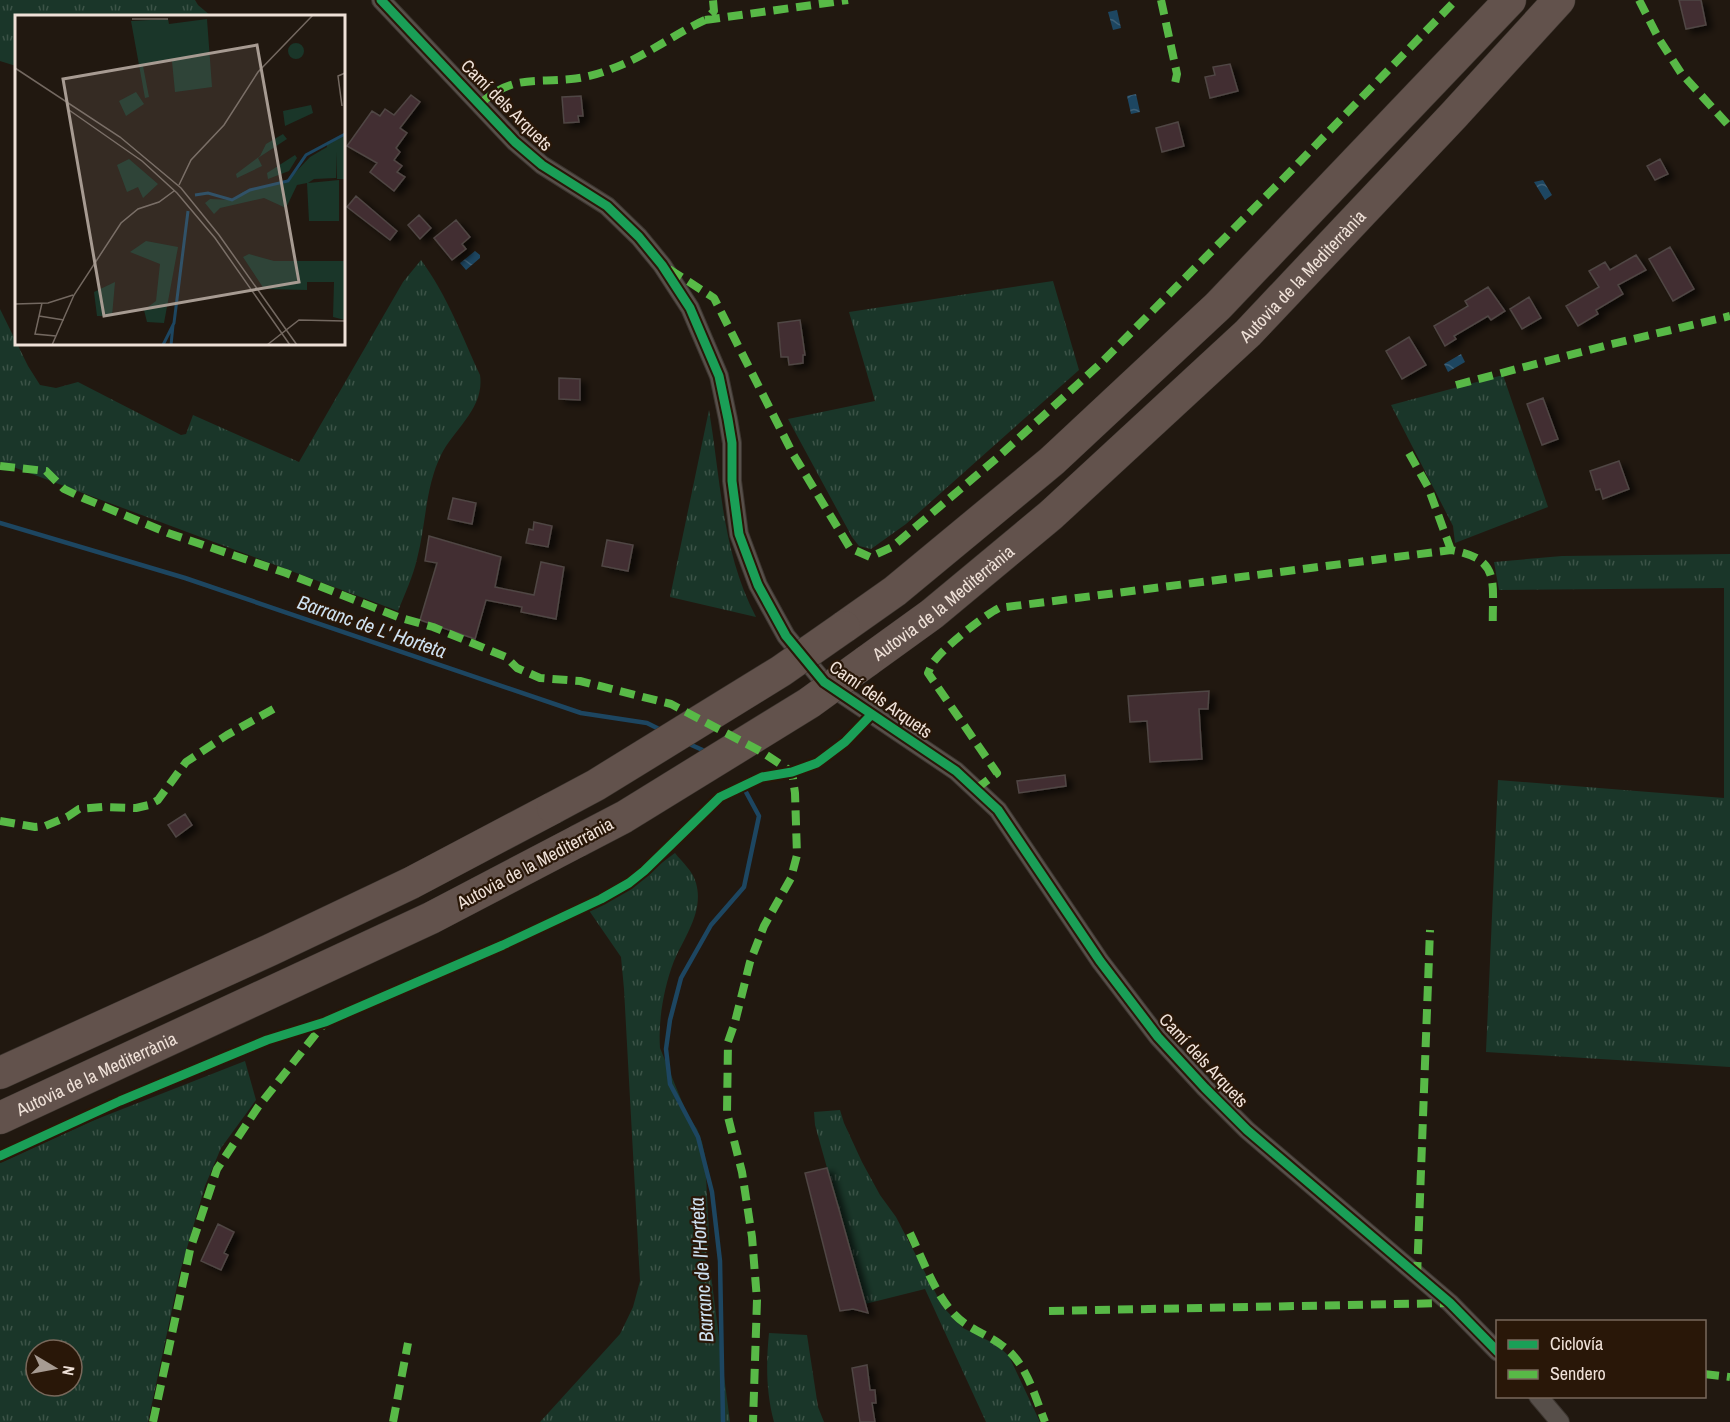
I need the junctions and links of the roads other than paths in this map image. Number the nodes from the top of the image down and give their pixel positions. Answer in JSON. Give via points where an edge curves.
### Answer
{"nodes":[{"id":1,"x":381,"y":0,"type":"edge"},
{"id":2,"x":1510,"y":0,"type":"edge"},
{"id":3,"x":1559,"y":0,"type":"edge"},
{"id":4,"x":0,"y":1073,"type":"edge"},
{"id":5,"x":0,"y":1118,"type":"edge"},
{"id":6,"x":1496,"y":1351,"type":"edge"},
{"id":7,"x":1540,"y":1398,"type":"edge"},
{"id":8,"x":1560,"y":1422,"type":"edge"}],
"edges":[{"from":1,"to":6,"type":"street","name":"Camí dels Arquets","via":[[515,142],[542,165],[608,206],[662,265],[690,308],[719,376],[732,443],[739,534],[758,585],[793,646],[824,682],[956,771],[998,810],[1100,961],[1158,1037],[1247,1130],[1450,1303]]},
{"from":2,"to":4,"type":"highway","name":"Autovia de la Mediterrània","bridge":true,"via":[[1210,314],[1052,461],[895,591],[781,671],[596,785],[411,883]]},
{"from":3,"to":5,"type":"highway","name":"Autovia de la Mediterrània","bridge":true,"via":[[1248,333],[1051,515],[932,614],[867,661],[790,715],[624,817],[431,918]]},
{"from":7,"to":8,"type":"street"}]}
